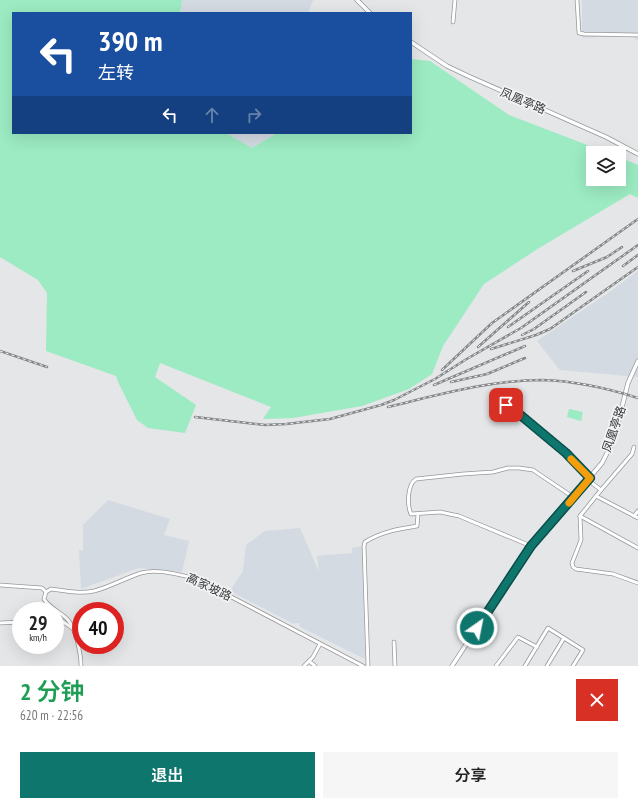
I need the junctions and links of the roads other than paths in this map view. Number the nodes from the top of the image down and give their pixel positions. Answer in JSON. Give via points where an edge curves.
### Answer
{"nodes":[{"id":1,"x":357,"y":0,"type":"edge"},
{"id":2,"x":455,"y":0,"type":"edge"},
{"id":3,"x":576,"y":0,"type":"edge"},
{"id":4,"x":369,"y":12,"type":"edge"},
{"id":5,"x":453,"y":22,"type":"dead end"},
{"id":6,"x":638,"y":35,"type":"edge"},
{"id":7,"x":412,"y":43,"type":"edge"},
{"id":8,"x":638,"y":154,"type":"edge"},
{"id":9,"x":638,"y":361,"type":"edge"},
{"id":10,"x":506,"y":405,"type":"dead end"},
{"id":11,"x":634,"y":447,"type":"dead end"},
{"id":12,"x":589,"y":479,"type":"junction"},
{"id":13,"x":601,"y":490,"type":"junction"},
{"id":14,"x":596,"y":496,"type":"junction"},
{"id":15,"x":573,"y":498,"type":"junction"},
{"id":16,"x":638,"y":511,"type":"edge"},
{"id":17,"x":418,"y":514,"type":"junction"},
{"id":18,"x":580,"y":516,"type":"junction"},
{"id":19,"x":634,"y":516,"type":"junction"},
{"id":20,"x":638,"y":518,"type":"edge"},
{"id":21,"x":531,"y":546,"type":"junction"},
{"id":22,"x":638,"y":548,"type":"edge"},
{"id":23,"x":638,"y":583,"type":"edge"},
{"id":24,"x":0,"y":585,"type":"edge"},
{"id":25,"x":46,"y":592,"type":"junction"},
{"id":26,"x":12,"y":622,"type":"edge"},
{"id":27,"x":0,"y":623,"type":"edge"},
{"id":28,"x":72,"y":626,"type":"edge"},
{"id":29,"x":564,"y":638,"type":"junction"},
{"id":30,"x":394,"y":642,"type":"dead end"},
{"id":31,"x":320,"y":644,"type":"dead end"},
{"id":32,"x":537,"y":647,"type":"junction"},
{"id":33,"x":81,"y":654,"type":"edge"},
{"id":34,"x":309,"y":660,"type":"junction"},
{"id":35,"x":82,"y":666,"type":"edge"},
{"id":36,"x":304,"y":666,"type":"edge"},
{"id":37,"x":315,"y":666,"type":"edge"},
{"id":38,"x":363,"y":666,"type":"edge"},
{"id":39,"x":368,"y":666,"type":"edge"},
{"id":40,"x":395,"y":666,"type":"edge"},
{"id":41,"x":452,"y":666,"type":"edge"},
{"id":42,"x":496,"y":666,"type":"edge"},
{"id":43,"x":525,"y":666,"type":"edge"},
{"id":44,"x":547,"y":666,"type":"edge"},
{"id":45,"x":573,"y":666,"type":"edge"}],
"edges":[{"from":1,"to":4,"type":"street"},
{"from":2,"to":5,"type":"street"},
{"from":3,"to":6,"type":"street","via":[[579,33]]},
{"from":7,"to":8,"type":"street","name":"凤凰亭路","via":[[468,76],[606,137]]},
{"from":9,"to":12,"type":"street","name":"凤凰亭路","via":[[628,384],[614,438],[602,463]]},
{"from":10,"to":12,"type":"street","via":[[566,453]]},
{"from":11,"to":13,"type":"street","via":[[632,454]]},
{"from":12,"to":13,"type":"street"},
{"from":12,"to":15,"type":"street","name":"凤凰亭路"},
{"from":13,"to":14,"type":"street"},
{"from":14,"to":18,"type":"street"},
{"from":14,"to":19,"type":"street"},
{"from":15,"to":17,"type":"street","via":[[533,470],[508,468],[493,472],[414,480],[409,493],[408,508],[411,514]]},
{"from":15,"to":21,"type":"street","name":"凤凰亭路"},
{"from":16,"to":19,"type":"street"},
{"from":17,"to":21,"type":"street","via":[[440,512],[459,516]]},
{"from":17,"to":39,"type":"street","via":[[417,526],[375,536],[365,542]]},
{"from":18,"to":22,"type":"street"},
{"from":18,"to":23,"type":"street","via":[[581,540],[572,567],[613,574]]},
{"from":19,"to":20,"type":"street"},
{"from":21,"to":41,"type":"street","name":"凤凰亭路"},
{"from":24,"to":25,"type":"street","name":"高家坡路","via":[[42,588]]},
{"from":25,"to":28,"type":"street","via":[[44,599],[47,605],[68,620]]},
{"from":25,"to":38,"type":"street","name":"高家坡路","via":[[51,589],[67,592],[93,591],[142,573],[183,575],[199,580]]},
{"from":26,"to":27,"type":"street"},
{"from":29,"to":32,"type":"street","via":[[548,628]]},
{"from":29,"to":44,"type":"street"},
{"from":29,"to":45,"type":"street","via":[[583,650]]},
{"from":30,"to":40,"type":"street"},
{"from":31,"to":34,"type":"street"},
{"from":32,"to":42,"type":"street","via":[[518,637]]},
{"from":32,"to":43,"type":"street"},
{"from":33,"to":35,"type":"street"},
{"from":34,"to":36,"type":"street"},
{"from":34,"to":37,"type":"street"}]}
